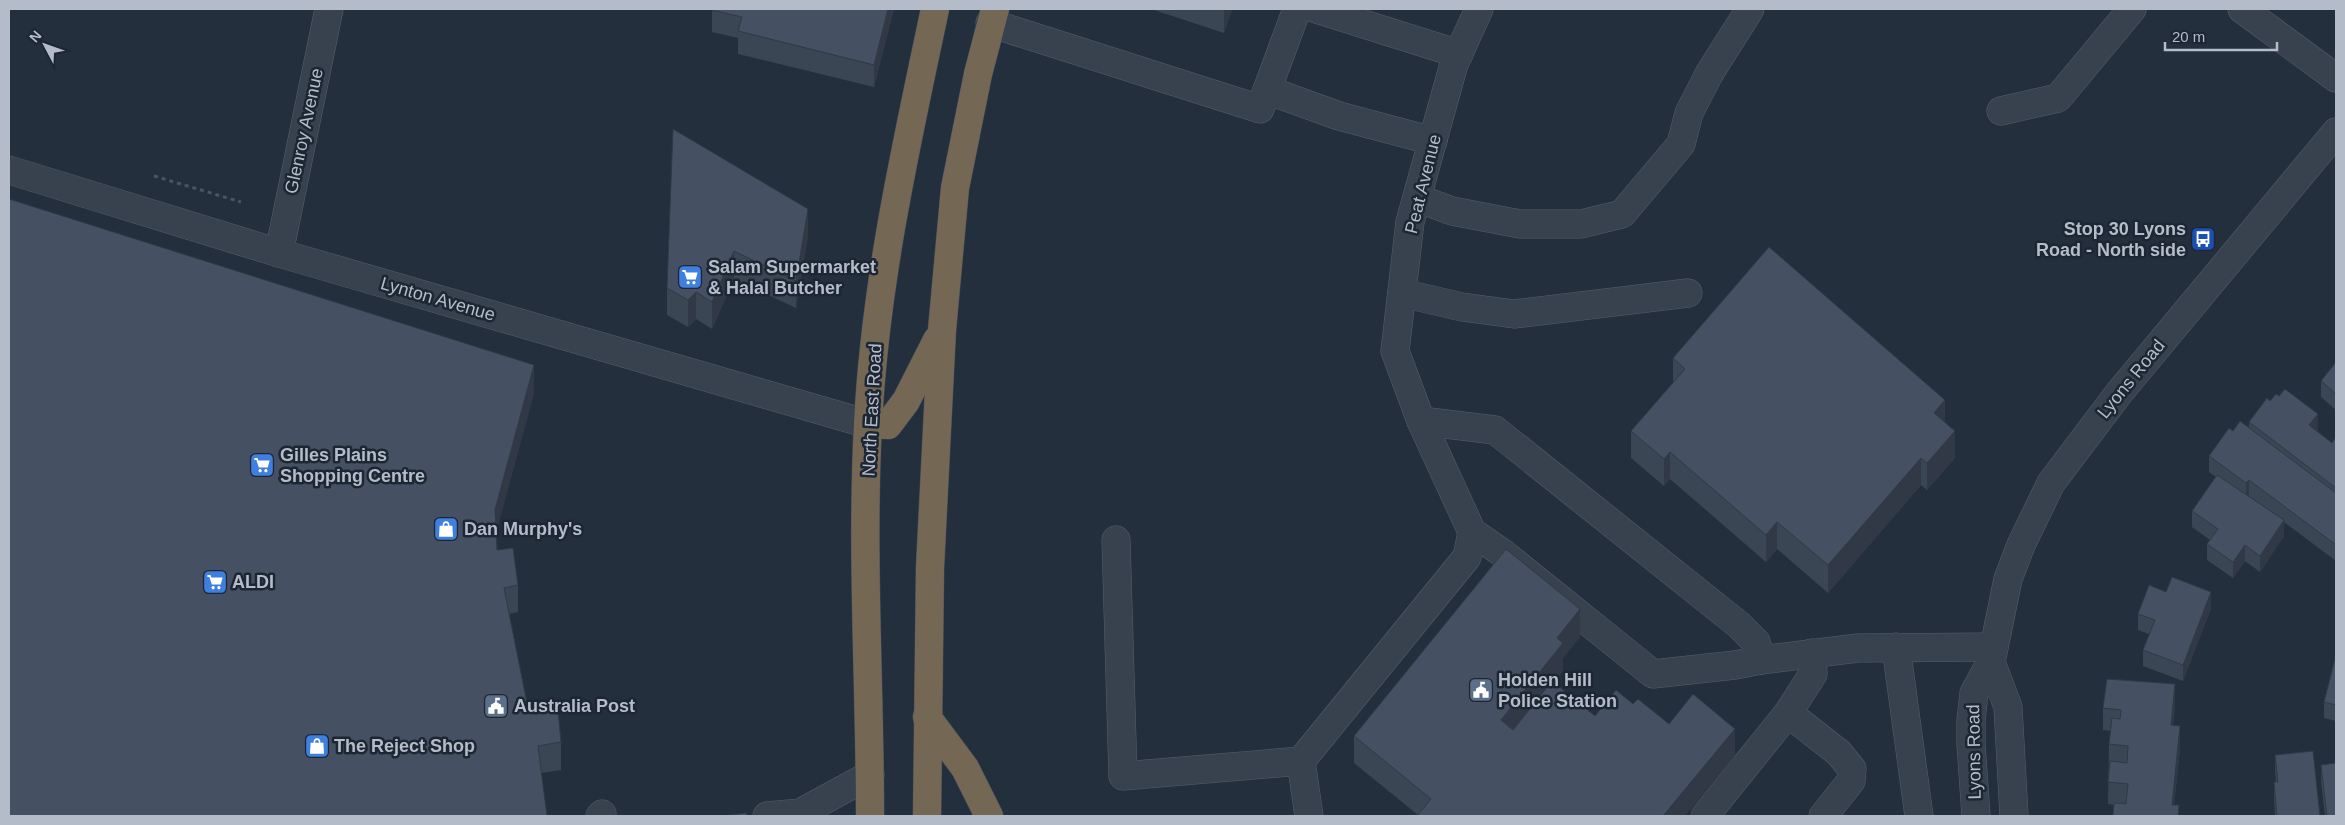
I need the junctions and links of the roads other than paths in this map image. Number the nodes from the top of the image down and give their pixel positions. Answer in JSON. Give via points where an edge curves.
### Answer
{"nodes":[{"id":1,"x":329,"y":9,"type":"edge"},
{"id":2,"x":935,"y":9,"type":"edge"},
{"id":3,"x":1297,"y":9,"type":"edge"},
{"id":4,"x":1316,"y":9,"type":"edge"},
{"id":5,"x":1479,"y":9,"type":"edge"},
{"id":6,"x":1750,"y":9,"type":"edge"},
{"id":7,"x":2132,"y":9,"type":"edge"},
{"id":8,"x":2242,"y":9,"type":"edge"},
{"id":9,"x":992,"y":16,"type":"edge"},
{"id":10,"x":1459,"y":54,"type":"junction"},
{"id":11,"x":2336,"y":78,"type":"edge"},
{"id":12,"x":1267,"y":90,"type":"junction"},
{"id":13,"x":2001,"y":111,"type":"dead end"},
{"id":14,"x":2336,"y":132,"type":"edge"},
{"id":15,"x":1433,"y":141,"type":"junction"},
{"id":16,"x":9,"y":170,"type":"edge"},
{"id":17,"x":1417,"y":198,"type":"junction"},
{"id":18,"x":279,"y":253,"type":"junction"},
{"id":19,"x":1402,"y":293,"type":"junction"},
{"id":20,"x":1688,"y":293,"type":"dead end"},
{"id":21,"x":942,"y":330,"type":"junction"},
{"id":22,"x":1421,"y":421,"type":"junction"},
{"id":23,"x":868,"y":424,"type":"junction"},
{"id":24,"x":1472,"y":532,"type":"junction"},
{"id":25,"x":1116,"y":540,"type":"dead end"},
{"id":26,"x":1896,"y":647,"type":"junction"},
{"id":27,"x":1812,"y":653,"type":"junction"},
{"id":28,"x":1993,"y":654,"type":"junction"},
{"id":29,"x":1761,"y":660,"type":"junction"},
{"id":30,"x":1788,"y":713,"type":"junction"},
{"id":31,"x":927,"y":717,"type":"junction"},
{"id":32,"x":1301,"y":761,"type":"junction"},
{"id":33,"x":870,"y":775,"type":"junction"},
{"id":34,"x":803,"y":815,"type":"edge"},
{"id":35,"x":767,"y":816,"type":"edge"},
{"id":36,"x":870,"y":816,"type":"edge"},
{"id":37,"x":927,"y":816,"type":"edge"},
{"id":38,"x":988,"y":816,"type":"edge"},
{"id":39,"x":1309,"y":816,"type":"edge"},
{"id":40,"x":1705,"y":816,"type":"edge"},
{"id":41,"x":1823,"y":816,"type":"edge"},
{"id":42,"x":1919,"y":816,"type":"edge"},
{"id":43,"x":1976,"y":816,"type":"edge"},
{"id":44,"x":2014,"y":816,"type":"edge"}],
"edges":[{"from":1,"to":18,"type":"street","name":"Glenroy Avenue"},
{"from":2,"to":23,"type":"highway","name":"North East Road","via":[[893,210],[879,302]]},
{"from":3,"to":12,"type":"street"},
{"from":4,"to":10,"type":"street"},
{"from":5,"to":10,"type":"street","name":"Peat Avenue"},
{"from":6,"to":17,"type":"street","via":[[1689,113],[1681,144],[1622,214],[1581,224],[1520,224],[1452,211]]},
{"from":7,"to":13,"type":"street","via":[[2058,98]]},
{"from":8,"to":11,"type":"street"},
{"from":9,"to":12,"type":"street","via":[[1260,109]]},
{"from":9,"to":21,"type":"highway","via":[[955,188]]},
{"from":10,"to":15,"type":"street","name":"Peat Avenue"},
{"from":12,"to":15,"type":"street","via":[[1339,116]]},
{"from":14,"to":28,"type":"street","name":"Lyons Road","via":[[2119,393],[2051,483],[2008,579]]},
{"from":15,"to":17,"type":"street","name":"Peat Avenue"},
{"from":16,"to":18,"type":"street","name":"Lynton Avenue"},
{"from":17,"to":19,"type":"street","name":"Peat Avenue","via":[[1410,222]]},
{"from":18,"to":23,"type":"street","name":"Lynton Avenue"},
{"from":19,"to":20,"type":"street","via":[[1462,307],[1514,314]]},
{"from":19,"to":22,"type":"street","name":"Peat Avenue","via":[[1395,351]]},
{"from":21,"to":23,"type":"highway","via":[[906,401],[888,425]]},
{"from":21,"to":31,"type":"highway","via":[[930,568]]},
{"from":22,"to":24,"type":"street","name":"Peat Avenue"},
{"from":22,"to":29,"type":"street","via":[[1495,430],[1739,625],[1756,642]]},
{"from":23,"to":33,"type":"highway","name":"North East Road","via":[[866,535]]},
{"from":24,"to":29,"type":"street","via":[[1653,674]]},
{"from":24,"to":32,"type":"street","via":[[1467,557]]},
{"from":25,"to":32,"type":"street","via":[[1123,776]]},
{"from":26,"to":27,"type":"street"},
{"from":26,"to":28,"type":"street"},
{"from":26,"to":42,"type":"street"},
{"from":27,"to":29,"type":"street"},
{"from":27,"to":30,"type":"street","via":[[1813,674]]},
{"from":28,"to":43,"type":"street","name":"Lyons Road","via":[[1974,693],[1970,720]]},
{"from":28,"to":44,"type":"street","name":"Lyons Road","via":[[2008,707]]},
{"from":30,"to":40,"type":"street"},
{"from":30,"to":41,"type":"street","via":[[1839,753],[1852,769],[1851,781]]},
{"from":31,"to":37,"type":"highway"},
{"from":31,"to":38,"type":"highway","via":[[965,768]]},
{"from":32,"to":39,"type":"street"},
{"from":33,"to":34,"type":"street"},
{"from":33,"to":36,"type":"highway","name":"North East Road"},
{"from":34,"to":35,"type":"street"}]}
